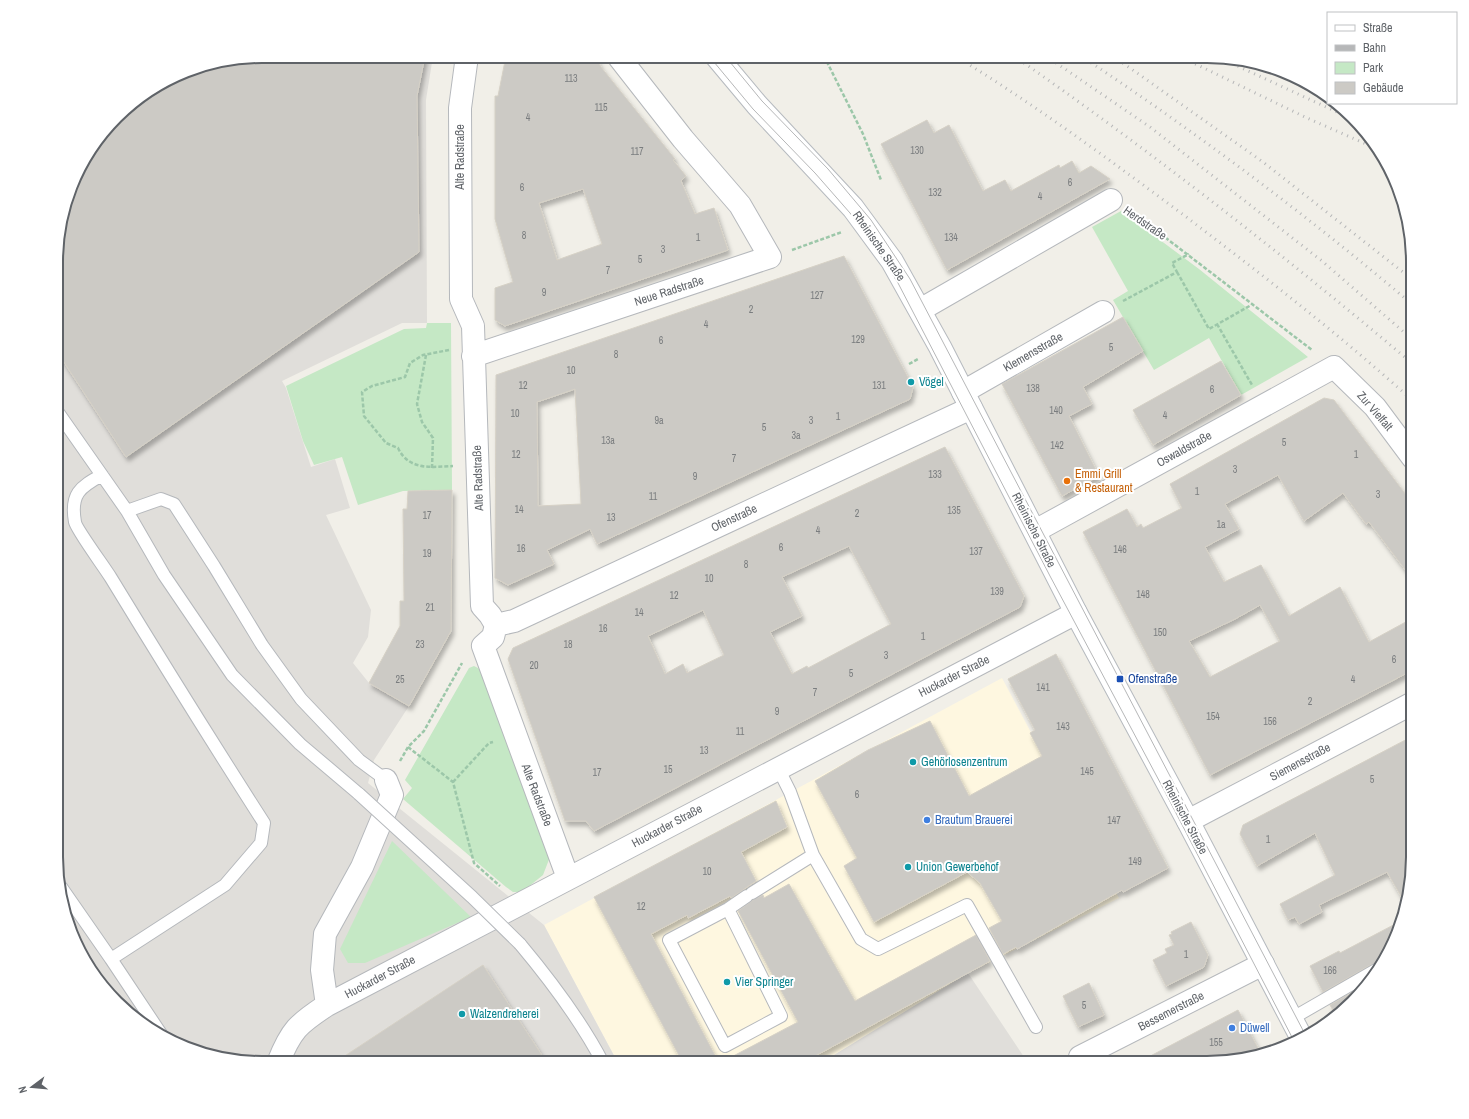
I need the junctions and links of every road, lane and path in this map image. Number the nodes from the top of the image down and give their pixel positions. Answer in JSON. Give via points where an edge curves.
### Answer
{"nodes":[{"id":1,"x":466,"y":63,"type":"edge"},
{"id":2,"x":623,"y":63,"type":"edge"},
{"id":3,"x":721,"y":63,"type":"edge"},
{"id":4,"x":828,"y":63,"type":"edge"},
{"id":5,"x":881,"y":180,"type":"dead end"},
{"id":6,"x":1111,"y":200,"type":"joint"},
{"id":7,"x":865,"y":224,"type":"junction"},
{"id":8,"x":1189,"y":254,"type":"junction"},
{"id":9,"x":770,"y":257,"type":"junction"},
{"id":10,"x":1177,"y":272,"type":"junction"},
{"id":11,"x":1253,"y":304,"type":"junction"},
{"id":12,"x":920,"y":310,"type":"junction"},
{"id":13,"x":1104,"y":312,"type":"joint"},
{"id":14,"x":1217,"y":324,"type":"junction"},
{"id":15,"x":444,"y":350,"type":"dead end"},
{"id":16,"x":426,"y":354,"type":"junction"},
{"id":17,"x":473,"y":356,"type":"junction"},
{"id":18,"x":1334,"y":367,"type":"junction"},
{"id":19,"x":967,"y":400,"type":"junction"},
{"id":20,"x":1264,"y":406,"type":"junction"},
{"id":21,"x":63,"y":420,"type":"edge"},
{"id":22,"x":1406,"y":449,"type":"edge"},
{"id":23,"x":451,"y":466,"type":"dead end"},
{"id":24,"x":432,"y":468,"type":"junction"},
{"id":25,"x":102,"y":475,"type":"junction"},
{"id":26,"x":127,"y":511,"type":"junction"},
{"id":27,"x":1035,"y":531,"type":"junction"},
{"id":28,"x":1076,"y":613,"type":"junction"},
{"id":29,"x":496,"y":625,"type":"junction"},
{"id":30,"x":483,"y":646,"type":"junction"},
{"id":31,"x":1406,"y":706,"type":"edge"},
{"id":32,"x":514,"y":735,"type":"junction"},
{"id":33,"x":408,"y":747,"type":"junction"},
{"id":34,"x":778,"y":768,"type":"junction"},
{"id":35,"x":386,"y":780,"type":"junction"},
{"id":36,"x":453,"y":782,"type":"junction"},
{"id":37,"x":1188,"y":820,"type":"junction"},
{"id":38,"x":814,"y":855,"type":"junction"},
{"id":39,"x":568,"y":878,"type":"junction"},
{"id":40,"x":67,"y":896,"type":"edge"},
{"id":41,"x":519,"y":904,"type":"junction"},
{"id":42,"x":728,"y":910,"type":"junction"},
{"id":43,"x":111,"y":959,"type":"junction"},
{"id":44,"x":1263,"y":964,"type":"junction"},
{"id":45,"x":1367,"y":975,"type":"edge"},
{"id":46,"x":327,"y":1005,"type":"junction"},
{"id":47,"x":1291,"y":1019,"type":"junction"},
{"id":48,"x":155,"y":1025,"type":"edge"},
{"id":49,"x":1036,"y":1027,"type":"dead end"},
{"id":50,"x":1299,"y":1034,"type":"edge"},
{"id":51,"x":281,"y":1056,"type":"edge"},
{"id":52,"x":599,"y":1056,"type":"edge"},
{"id":53,"x":1082,"y":1056,"type":"edge"}],
"edges":[{"from":1,"to":17,"type":"street","name":"Alte Radstraße","via":[[460,108],[461,299],[473,326]]},
{"from":2,"to":9,"type":"street","via":[[682,139],[740,205]]},
{"from":3,"to":7,"type":"street","name":"Rheinische Straße"},
{"from":4,"to":5,"type":"path","via":[[863,134]]},
{"from":6,"to":8,"type":"path","name":"Herdstraße","via":[[1133,212]]},
{"from":6,"to":12,"type":"street","name":"Herdstraße"},
{"from":7,"to":9,"type":"path"},
{"from":7,"to":12,"type":"street","name":"Rheinische Straße","via":[[892,261]]},
{"from":8,"to":10,"type":"path","via":[[1172,263]]},
{"from":8,"to":11,"type":"path","name":"Herdstraße"},
{"from":9,"to":17,"type":"street","name":"Neue Radstraße"},
{"from":10,"to":13,"type":"path"},
{"from":10,"to":14,"type":"path","via":[[1209,329]]},
{"from":11,"to":14,"type":"path"},
{"from":11,"to":18,"type":"path","name":"Herdstraße"},
{"from":12,"to":19,"type":"street","name":"Rheinische Straße"},
{"from":13,"to":19,"type":"street","name":"Klemensstraße"},
{"from":14,"to":20,"type":"path"},
{"from":15,"to":16,"type":"path"},
{"from":16,"to":24,"type":"path","via":[[417,404],[422,422],[433,438]]},
{"from":16,"to":24,"type":"path","via":[[410,363],[404,377],[372,386],[362,392],[364,416],[386,443],[398,448],[414,465]]},
{"from":17,"to":29,"type":"street","name":"Alte Radstraße","via":[[482,606]]},
{"from":18,"to":20,"type":"street","name":"Oswaldstraße"},
{"from":18,"to":22,"type":"street","name":"Zur Vielfalt","via":[[1375,407]]},
{"from":19,"to":27,"type":"street","name":"Rheinische Straße"},
{"from":19,"to":29,"type":"street","name":"Ofenstraße","via":[[514,621]]},
{"from":20,"to":27,"type":"street","name":"Oswaldstraße"},
{"from":21,"to":25,"type":"lane"},
{"from":23,"to":24,"type":"path"},
{"from":25,"to":26,"type":"lane"},
{"from":25,"to":43,"type":"lane","via":[[86,484],[77,495],[74,501],[75,523],[264,823],[261,843],[224,885]]},
{"from":26,"to":35,"type":"lane","via":[[161,499],[174,504],[262,645],[301,699],[359,760]]},
{"from":26,"to":52,"type":"lane","bridge":true,"via":[[164,575],[232,675],[300,744],[359,794],[520,944],[571,1008]]},
{"from":27,"to":28,"type":"street","name":"Rheinische Straße"},
{"from":28,"to":34,"type":"street","name":"Huckarder Straße"},
{"from":28,"to":37,"type":"street","name":"Rheinische Straße"},
{"from":29,"to":30,"type":"street","via":[[493,637]]},
{"from":30,"to":32,"type":"street","name":"Alte Radstraße"},
{"from":30,"to":33,"type":"path","via":[[464,660],[424,731]]},
{"from":31,"to":37,"type":"street","name":"Siemensstraße"},
{"from":32,"to":36,"type":"path","via":[[489,743]]},
{"from":32,"to":39,"type":"street","name":"Alte Radstraße"},
{"from":33,"to":35,"type":"path"},
{"from":33,"to":36,"type":"path"},
{"from":34,"to":38,"type":"lane"},
{"from":34,"to":39,"type":"street","name":"Huckarder Straße"},
{"from":35,"to":46,"type":"street","via":[[392,795],[362,866],[325,934],[322,970]]},
{"from":36,"to":41,"type":"path","via":[[474,863]]},
{"from":37,"to":44,"type":"street","name":"Rheinische Straße"},
{"from":38,"to":42,"type":"lane"},
{"from":38,"to":49,"type":"lane","via":[[861,939],[878,949],[967,905]]},
{"from":39,"to":41,"type":"street","name":"Huckarder Straße"},
{"from":40,"to":43,"type":"lane"},
{"from":41,"to":46,"type":"street","name":"Huckarder Straße"},
{"from":42,"to":42,"type":"lane","via":[[781,1016],[725,1046],[669,940]]},
{"from":43,"to":48,"type":"lane"},
{"from":44,"to":47,"type":"street","name":"Rheinische Straße"},
{"from":44,"to":53,"type":"street","name":"Bessemerstraße"},
{"from":45,"to":47,"type":"lane"},
{"from":46,"to":51,"type":"street","name":"Huckarder Straße","via":[[302,1022],[287,1040]]},
{"from":47,"to":50,"type":"street","name":"Rheinische Straße"}]}
